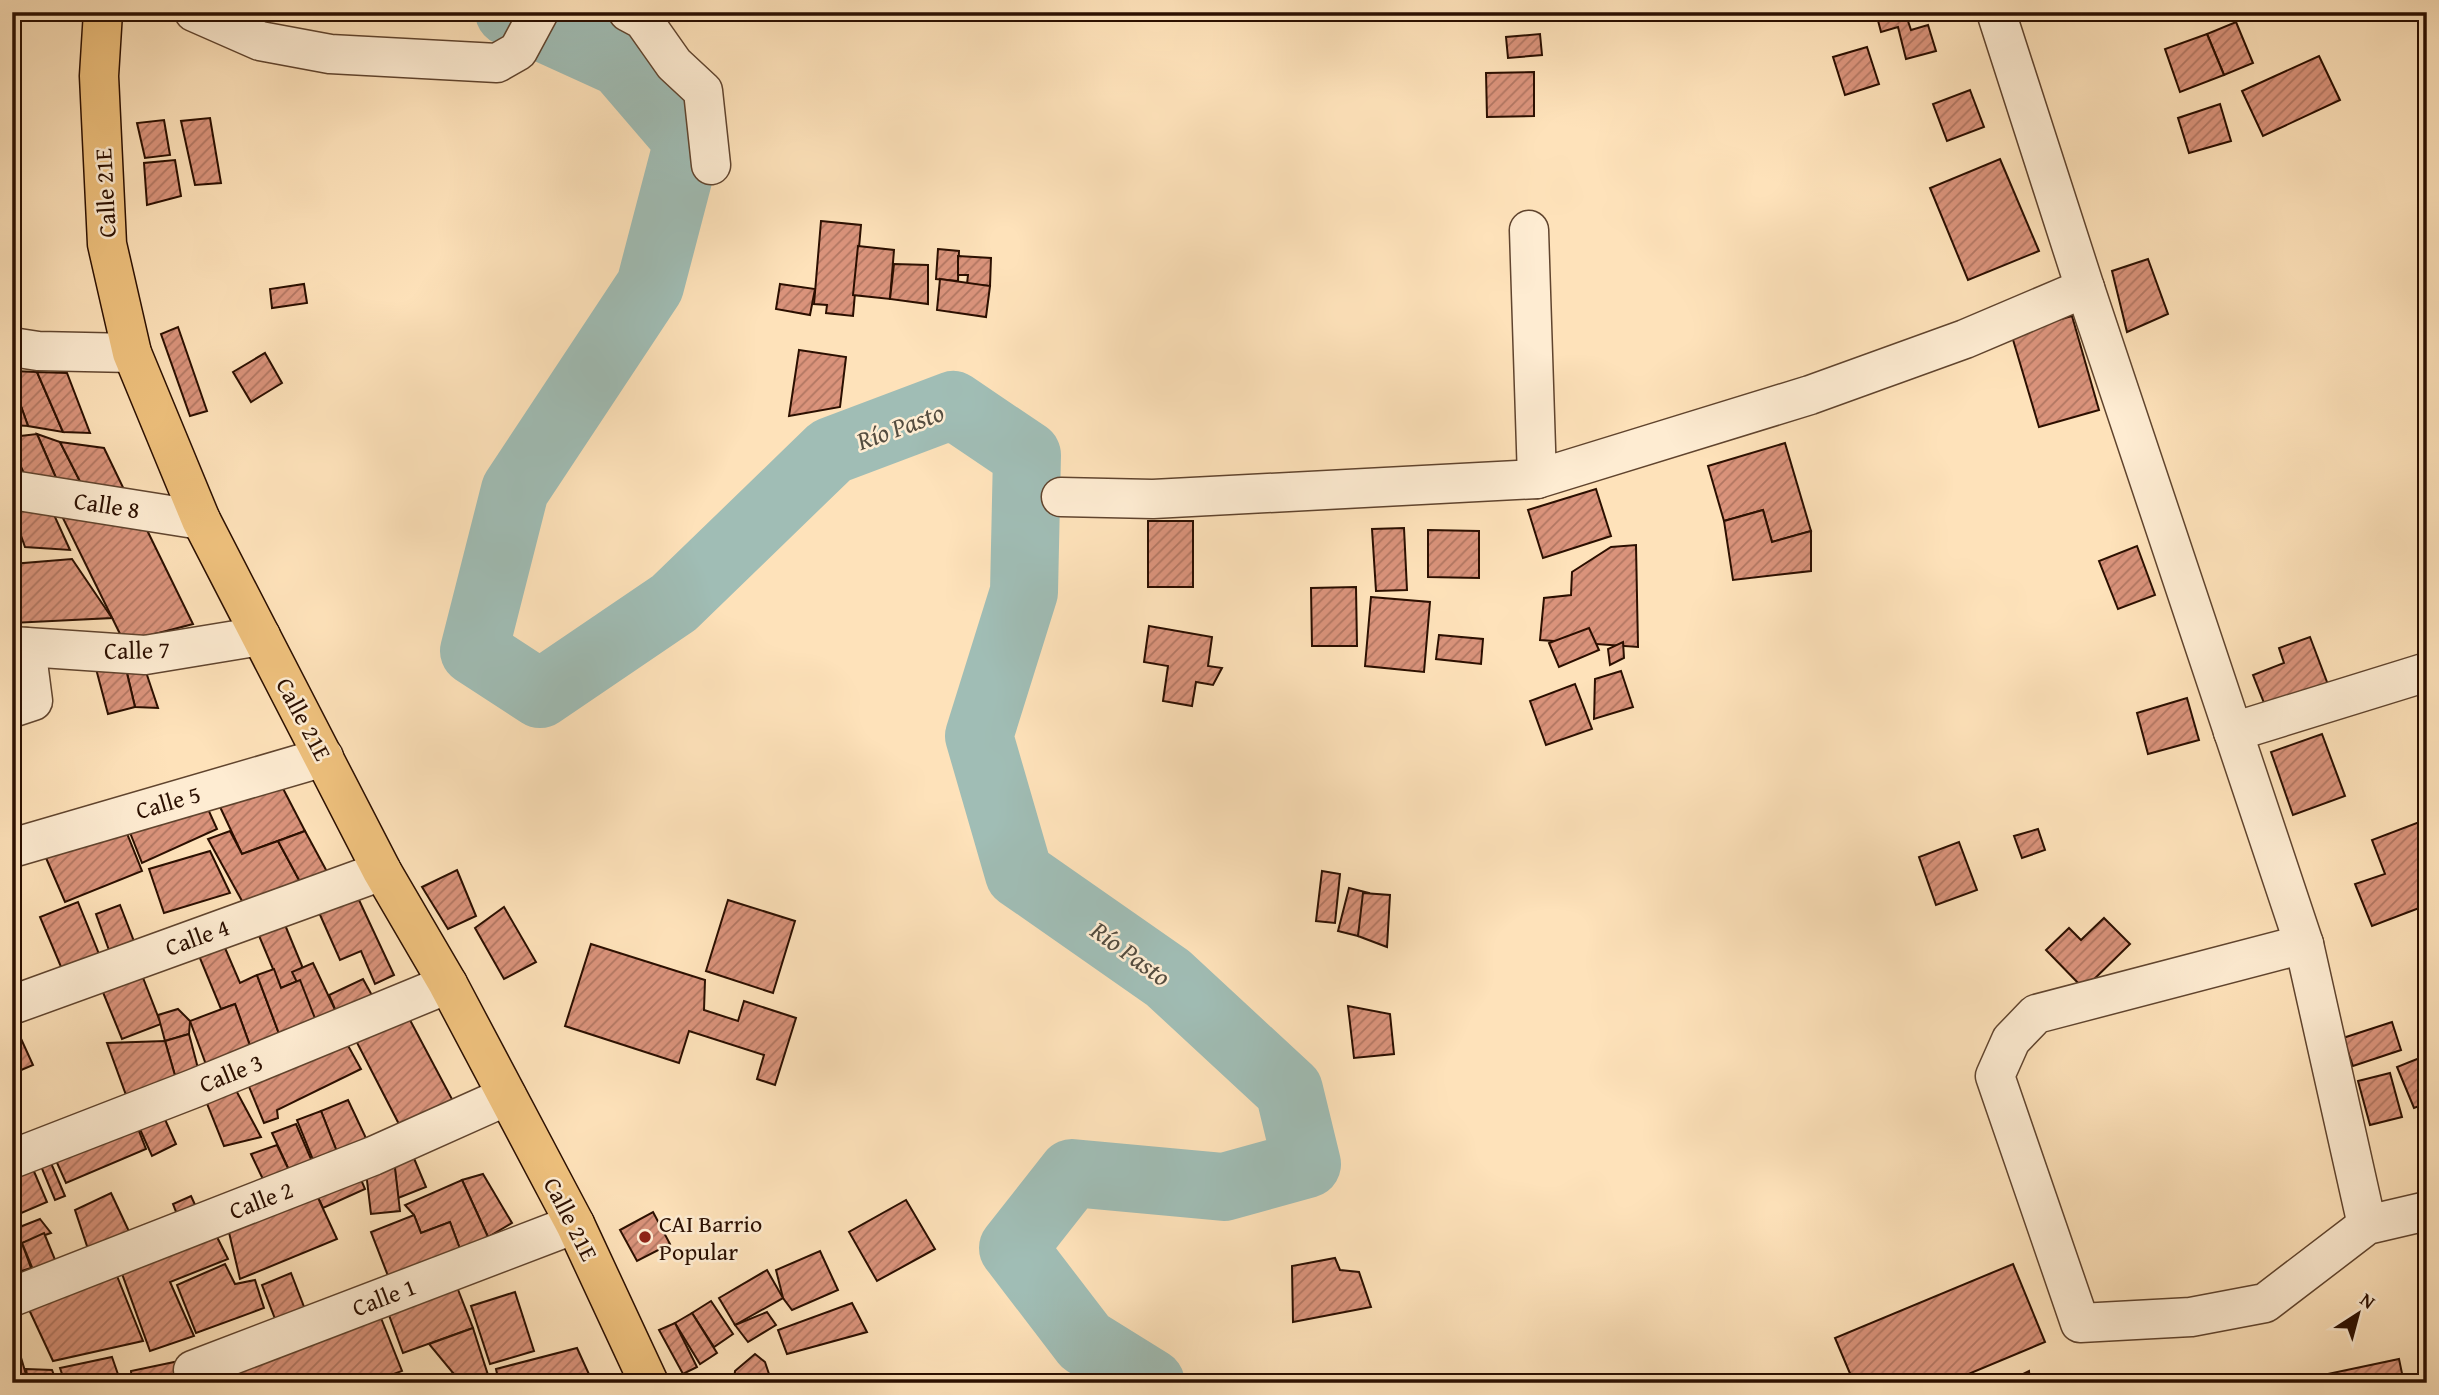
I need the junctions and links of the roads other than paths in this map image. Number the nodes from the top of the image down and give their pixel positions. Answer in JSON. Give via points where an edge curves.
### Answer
{"nodes":[{"id":1,"x":103,"y":12,"type":"edge"},
{"id":2,"x":194,"y":12,"type":"edge"},
{"id":3,"x":539,"y":12,"type":"edge"},
{"id":4,"x":628,"y":12,"type":"edge"},
{"id":5,"x":1996,"y":12,"type":"edge"},
{"id":6,"x":711,"y":165,"type":"dead end"},
{"id":7,"x":1529,"y":230,"type":"dead end"},
{"id":8,"x":2085,"y":288,"type":"junction"},
{"id":9,"x":12,"y":347,"type":"edge"},
{"id":10,"x":132,"y":354,"type":"junction"},
{"id":11,"x":1537,"y":479,"type":"junction"},
{"id":12,"x":12,"y":491,"type":"edge"},
{"id":13,"x":1061,"y":497,"type":"dead end"},
{"id":14,"x":201,"y":520,"type":"junction"},
{"id":15,"x":261,"y":636,"type":"junction"},
{"id":16,"x":19,"y":646,"type":"edge"},
{"id":17,"x":2427,"y":672,"type":"edge"},
{"id":18,"x":12,"y":708,"type":"edge"},
{"id":19,"x":2233,"y":732,"type":"junction"},
{"id":20,"x":324,"y":757,"type":"junction"},
{"id":21,"x":12,"y":848,"type":"edge"},
{"id":22,"x":382,"y":871,"type":"junction"},
{"id":23,"x":2304,"y":944,"type":"junction"},
{"id":24,"x":448,"y":984,"type":"junction"},
{"id":25,"x":12,"y":1004,"type":"edge"},
{"id":26,"x":507,"y":1096,"type":"junction"},
{"id":27,"x":12,"y":1159,"type":"edge"},
{"id":28,"x":2427,"y":1212,"type":"edge"},
{"id":29,"x":575,"y":1224,"type":"junction"},
{"id":30,"x":2367,"y":1225,"type":"junction"},
{"id":31,"x":12,"y":1297,"type":"edge"},
{"id":32,"x":192,"y":1370,"type":"dead end"},
{"id":33,"x":649,"y":1383,"type":"edge"}],
"edges":[{"from":1,"to":10,"type":"main road","name":"Calle 21E","via":[[99,76],[107,244]]},
{"from":2,"to":3,"type":"street","via":[[260,40],[330,54],[497,63],[518,51]]},
{"from":4,"to":6,"type":"street","via":[[643,20],[674,64],[703,91]]},
{"from":5,"to":8,"type":"street"},
{"from":7,"to":11,"type":"street"},
{"from":8,"to":11,"type":"street","via":[[1965,339],[1810,395]]},
{"from":8,"to":19,"type":"street"},
{"from":9,"to":10,"type":"street"},
{"from":10,"to":14,"type":"main road","name":"Calle 21E"},
{"from":11,"to":13,"type":"street","via":[[1153,499]]},
{"from":12,"to":14,"type":"street","name":"Calle 8"},
{"from":14,"to":15,"type":"main road","name":"Calle 21E"},
{"from":15,"to":16,"type":"street","name":"Calle 7","via":[[145,655]]},
{"from":15,"to":20,"type":"main road","name":"Calle 21E"},
{"from":16,"to":18,"type":"street","via":[[33,701]]},
{"from":17,"to":19,"type":"street"},
{"from":19,"to":23,"type":"street"},
{"from":20,"to":21,"type":"street","name":"Calle 5"},
{"from":20,"to":22,"type":"main road","name":"Calle 21E"},
{"from":22,"to":24,"type":"main road","name":"Calle 21E"},
{"from":22,"to":25,"type":"street","name":"Calle 4"},
{"from":23,"to":30,"type":"street"},
{"from":23,"to":30,"type":"street","via":[[2036,1014],[2011,1040],[1995,1076],[2080,1323],[2191,1317],[2265,1303]]},
{"from":24,"to":26,"type":"main road","name":"Calle 21E"},
{"from":24,"to":27,"type":"street","name":"Calle 3"},
{"from":26,"to":29,"type":"main road","name":"Calle 21E"},
{"from":26,"to":31,"type":"street","name":"Calle 2","via":[[373,1156]]},
{"from":28,"to":30,"type":"street"},
{"from":29,"to":32,"type":"street","name":"Calle 1"},
{"from":29,"to":33,"type":"main road","name":"Calle 21E"}]}
